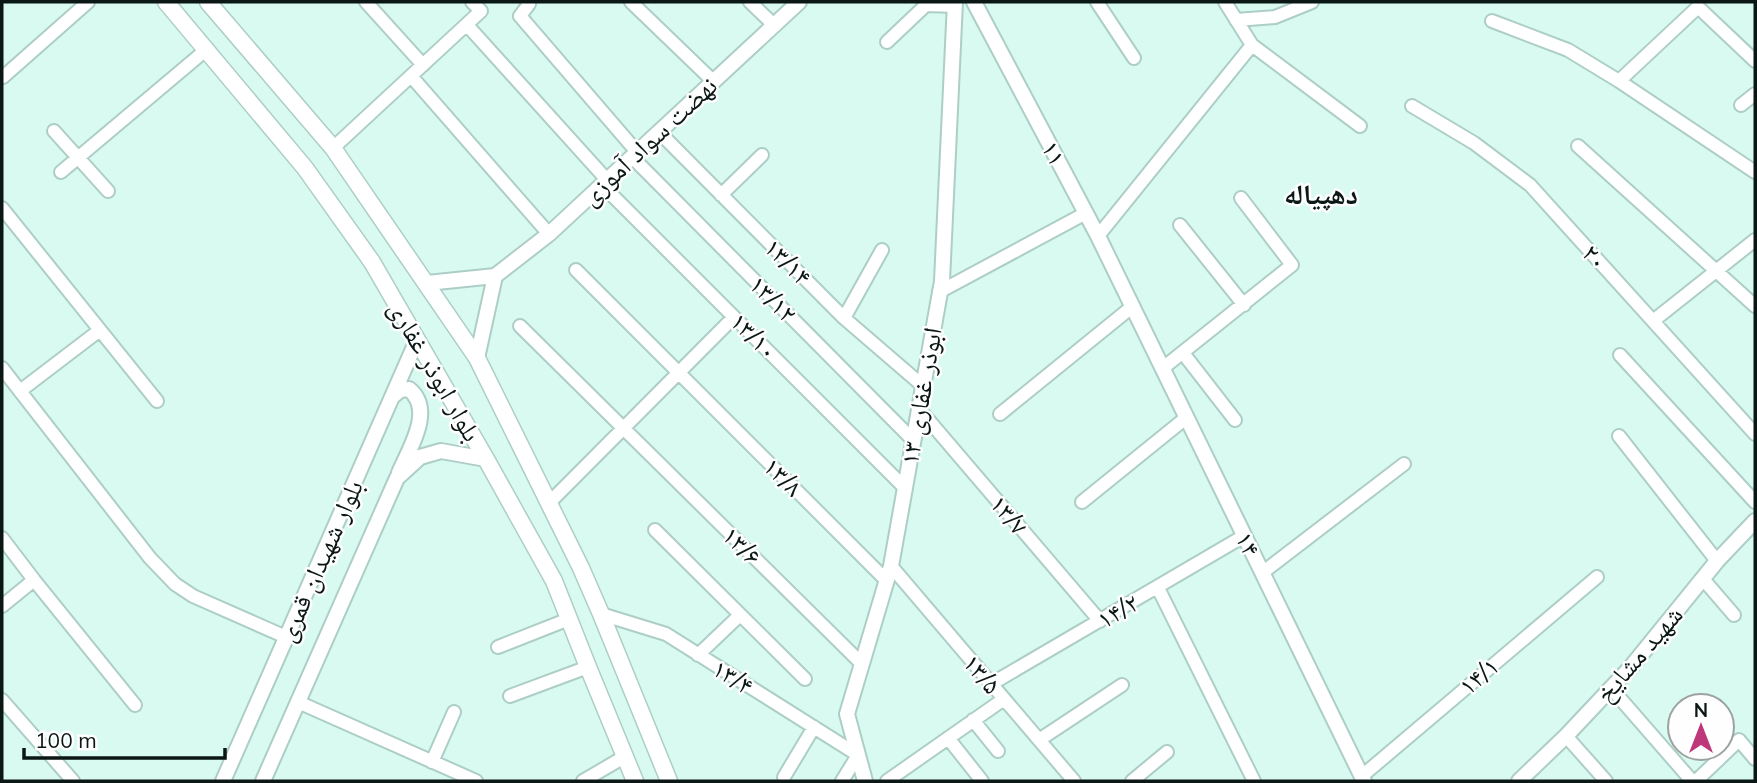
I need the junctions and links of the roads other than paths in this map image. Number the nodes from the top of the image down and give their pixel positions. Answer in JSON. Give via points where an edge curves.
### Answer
{"nodes":[{"id":1,"x":88,"y":2,"type":"edge"},
{"id":2,"x":166,"y":2,"type":"edge"},
{"id":3,"x":208,"y":2,"type":"edge"},
{"id":4,"x":366,"y":2,"type":"edge"},
{"id":5,"x":472,"y":2,"type":"edge"},
{"id":6,"x":527,"y":2,"type":"edge"},
{"id":7,"x":631,"y":2,"type":"edge"},
{"id":8,"x":750,"y":2,"type":"edge"},
{"id":9,"x":799,"y":2,"type":"edge"},
{"id":10,"x":974,"y":2,"type":"edge"},
{"id":11,"x":1097,"y":2,"type":"edge"},
{"id":12,"x":1225,"y":2,"type":"edge"},
{"id":13,"x":1312,"y":2,"type":"edge"},
{"id":14,"x":955,"y":4,"type":"edge"},
{"id":15,"x":1700,"y":4,"type":"edge"},
{"id":16,"x":1236,"y":20,"type":"junction"},
{"id":17,"x":1492,"y":21,"type":"dead end"},
{"id":18,"x":467,"y":25,"type":"junction"},
{"id":19,"x":774,"y":25,"type":"junction"},
{"id":20,"x":887,"y":41,"type":"dead end"},
{"id":21,"x":1252,"y":45,"type":"junction"},
{"id":22,"x":207,"y":49,"type":"junction"},
{"id":23,"x":1134,"y":58,"type":"dead end"},
{"id":24,"x":1755,"y":61,"type":"edge"},
{"id":25,"x":423,"y":65,"type":"junction"},
{"id":26,"x":247,"y":74,"type":"junction"},
{"id":27,"x":411,"y":76,"type":"junction"},
{"id":28,"x":3,"y":77,"type":"edge"},
{"id":29,"x":713,"y":81,"type":"junction"},
{"id":30,"x":1619,"y":81,"type":"junction"},
{"id":31,"x":1755,"y":94,"type":"edge"},
{"id":32,"x":1741,"y":105,"type":"dead end"},
{"id":33,"x":1412,"y":106,"type":"dead end"},
{"id":34,"x":1360,"y":126,"type":"dead end"},
{"id":35,"x":54,"y":131,"type":"dead end"},
{"id":36,"x":659,"y":132,"type":"junction"},
{"id":37,"x":1578,"y":146,"type":"dead end"},
{"id":38,"x":333,"y":148,"type":"junction"},
{"id":39,"x":635,"y":155,"type":"junction"},
{"id":40,"x":762,"y":155,"type":"dead end"},
{"id":41,"x":78,"y":158,"type":"junction"},
{"id":42,"x":61,"y":172,"type":"dead end"},
{"id":43,"x":1755,"y":172,"type":"edge"},
{"id":44,"x":605,"y":182,"type":"junction"},
{"id":45,"x":108,"y":191,"type":"dead end"},
{"id":46,"x":721,"y":195,"type":"junction"},
{"id":47,"x":1241,"y":198,"type":"dead end"},
{"id":48,"x":2,"y":208,"type":"edge"},
{"id":49,"x":1086,"y":213,"type":"junction"},
{"id":50,"x":1180,"y":225,"type":"dead end"},
{"id":51,"x":549,"y":234,"type":"junction"},
{"id":52,"x":1098,"y":236,"type":"junction"},
{"id":53,"x":1755,"y":240,"type":"edge"},
{"id":54,"x":882,"y":250,"type":"dead end"},
{"id":55,"x":576,"y":271,"type":"dead end"},
{"id":56,"x":1717,"y":271,"type":"junction"},
{"id":57,"x":495,"y":276,"type":"junction"},
{"id":58,"x":427,"y":283,"type":"junction"},
{"id":59,"x":939,"y":292,"type":"junction"},
{"id":60,"x":1244,"y":305,"type":"junction"},
{"id":61,"x":1133,"y":306,"type":"junction"},
{"id":62,"x":1755,"y":306,"type":"edge"},
{"id":63,"x":734,"y":317,"type":"junction"},
{"id":64,"x":844,"y":318,"type":"junction"},
{"id":65,"x":1653,"y":321,"type":"junction"},
{"id":66,"x":520,"y":326,"type":"dead end"},
{"id":67,"x":100,"y":330,"type":"junction"},
{"id":68,"x":417,"y":340,"type":"junction"},
{"id":69,"x":1183,"y":353,"type":"junction"},
{"id":70,"x":1620,"y":355,"type":"dead end"},
{"id":71,"x":477,"y":358,"type":"junction"},
{"id":72,"x":2,"y":368,"type":"edge"},
{"id":73,"x":1163,"y":368,"type":"junction"},
{"id":74,"x":678,"y":373,"type":"junction"},
{"id":75,"x":923,"y":386,"type":"junction"},
{"id":76,"x":20,"y":391,"type":"junction"},
{"id":77,"x":392,"y":397,"type":"junction"},
{"id":78,"x":157,"y":401,"type":"dead end"},
{"id":79,"x":919,"y":409,"type":"junction"},
{"id":80,"x":1000,"y":414,"type":"dead end"},
{"id":81,"x":1187,"y":417,"type":"junction"},
{"id":82,"x":1235,"y":421,"type":"dead end"},
{"id":83,"x":623,"y":428,"type":"junction"},
{"id":84,"x":1755,"y":434,"type":"edge"},
{"id":85,"x":1619,"y":436,"type":"dead end"},
{"id":86,"x":913,"y":440,"type":"junction"},
{"id":87,"x":486,"y":459,"type":"junction"},
{"id":88,"x":1404,"y":464,"type":"dead end"},
{"id":89,"x":397,"y":478,"type":"junction"},
{"id":90,"x":905,"y":488,"type":"junction"},
{"id":91,"x":1082,"y":502,"type":"dead end"},
{"id":92,"x":1755,"y":502,"type":"edge"},
{"id":93,"x":549,"y":503,"type":"junction"},
{"id":94,"x":1755,"y":521,"type":"edge"},
{"id":95,"x":655,"y":530,"type":"dead end"},
{"id":96,"x":1244,"y":536,"type":"junction"},
{"id":97,"x":2,"y":538,"type":"edge"},
{"id":98,"x":1717,"y":561,"type":"junction"},
{"id":99,"x":891,"y":566,"type":"junction"},
{"id":100,"x":1262,"y":573,"type":"junction"},
{"id":101,"x":1597,"y":577,"type":"dead end"},
{"id":102,"x":1703,"y":579,"type":"junction"},
{"id":103,"x":34,"y":580,"type":"junction"},
{"id":104,"x":887,"y":581,"type":"junction"},
{"id":105,"x":1158,"y":588,"type":"junction"},
{"id":106,"x":2,"y":606,"type":"edge"},
{"id":107,"x":601,"y":614,"type":"junction"},
{"id":108,"x":740,"y":615,"type":"junction"},
{"id":109,"x":1734,"y":615,"type":"dead end"},
{"id":110,"x":569,"y":619,"type":"junction"},
{"id":111,"x":1100,"y":621,"type":"junction"},
{"id":112,"x":286,"y":637,"type":"junction"},
{"id":113,"x":498,"y":647,"type":"dead end"},
{"id":114,"x":698,"y":654,"type":"junction"},
{"id":115,"x":862,"y":664,"type":"junction"},
{"id":116,"x":587,"y":667,"type":"junction"},
{"id":117,"x":805,"y":680,"type":"dead end"},
{"id":118,"x":991,"y":684,"type":"junction"},
{"id":119,"x":1122,"y":685,"type":"dead end"},
{"id":120,"x":1611,"y":688,"type":"junction"},
{"id":121,"x":509,"y":695,"type":"dead end"},
{"id":122,"x":1004,"y":699,"type":"junction"},
{"id":123,"x":2,"y":700,"type":"edge"},
{"id":124,"x":298,"y":702,"type":"junction"},
{"id":125,"x":135,"y":705,"type":"dead end"},
{"id":126,"x":454,"y":712,"type":"dead end"},
{"id":127,"x":973,"y":720,"type":"junction"},
{"id":128,"x":814,"y":727,"type":"junction"},
{"id":129,"x":1566,"y":736,"type":"junction"},
{"id":130,"x":948,"y":738,"type":"junction"},
{"id":131,"x":1039,"y":740,"type":"junction"},
{"id":132,"x":998,"y":751,"type":"dead end"},
{"id":133,"x":1167,"y":752,"type":"dead end"},
{"id":134,"x":858,"y":755,"type":"junction"},
{"id":135,"x":624,"y":757,"type":"junction"},
{"id":136,"x":1755,"y":759,"type":"edge"},
{"id":137,"x":432,"y":762,"type":"junction"},
{"id":138,"x":903,"y":770,"type":"junction"},
{"id":139,"x":784,"y":776,"type":"dead end"},
{"id":140,"x":1252,"y":777,"type":"edge"},
{"id":141,"x":1363,"y":779,"type":"edge"},
{"id":142,"x":1521,"y":780,"type":"edge"},
{"id":143,"x":73,"y":781,"type":"edge"},
{"id":144,"x":223,"y":781,"type":"edge"},
{"id":145,"x":263,"y":781,"type":"edge"},
{"id":146,"x":476,"y":781,"type":"edge"},
{"id":147,"x":583,"y":781,"type":"edge"},
{"id":148,"x":635,"y":781,"type":"edge"},
{"id":149,"x":669,"y":781,"type":"edge"},
{"id":150,"x":842,"y":781,"type":"edge"},
{"id":151,"x":865,"y":781,"type":"edge"},
{"id":152,"x":887,"y":781,"type":"edge"},
{"id":153,"x":913,"y":781,"type":"edge"},
{"id":154,"x":982,"y":781,"type":"edge"},
{"id":155,"x":1073,"y":781,"type":"edge"},
{"id":156,"x":1132,"y":781,"type":"edge"},
{"id":157,"x":1237,"y":781,"type":"edge"},
{"id":158,"x":1606,"y":781,"type":"edge"},
{"id":159,"x":1694,"y":781,"type":"edge"}],
"edges":[{"from":1,"to":28,"type":"street"},
{"from":2,"to":22,"type":"main road","name":"بلوار ابوذر غفاری"},
{"from":3,"to":26,"type":"main road","name":"بلوار ابوذر غفاری"},
{"from":4,"to":25,"type":"street"},
{"from":5,"to":18,"type":"street","via":[[481,12]]},
{"from":6,"to":39,"type":"street","name":"۱۳/۱۲","via":[[520,16]]},
{"from":7,"to":29,"type":"street"},
{"from":8,"to":19,"type":"street"},
{"from":9,"to":19,"type":"street","name":"نهضت سواد آموزی"},
{"from":10,"to":49,"type":"street","name":"۱۱"},
{"from":11,"to":23,"type":"street"},
{"from":12,"to":16,"type":"street"},
{"from":13,"to":16,"type":"street","via":[[1275,17]]},
{"from":14,"to":20,"type":"street","via":[[926,5]]},
{"from":14,"to":59,"type":"street","name":"۱۳ ابوذر غفاری"},
{"from":15,"to":24,"type":"street"},
{"from":15,"to":30,"type":"street"},
{"from":16,"to":21,"type":"street"},
{"from":17,"to":30,"type":"street","via":[[1568,50]]},
{"from":18,"to":25,"type":"street"},
{"from":18,"to":44,"type":"street","name":"۱۳/۱۰"},
{"from":19,"to":29,"type":"street","name":"نهضت سواد آموزی"},
{"from":21,"to":34,"type":"street"},
{"from":21,"to":52,"type":"street"},
{"from":22,"to":26,"type":"main road","name":"بلوار ابوذر غفاری"},
{"from":22,"to":41,"type":"street"},
{"from":25,"to":27,"type":"street"},
{"from":26,"to":38,"type":"main road","name":"بلوار ابوذر غفاری"},
{"from":26,"to":68,"type":"main road","name":"بلوار ابوذر غفاری","via":[[305,168],[372,262]]},
{"from":27,"to":38,"type":"street"},
{"from":27,"to":51,"type":"street"},
{"from":29,"to":36,"type":"street","name":"نهضت سواد آموزی"},
{"from":30,"to":43,"type":"street"},
{"from":31,"to":32,"type":"street"},
{"from":33,"to":65,"type":"street","name":"۲۰","via":[[1474,143],[1530,185]]},
{"from":35,"to":41,"type":"street"},
{"from":36,"to":39,"type":"street","name":"نهضت سواد آموزی"},
{"from":36,"to":46,"type":"street","name":"۱۳/۱۴"},
{"from":37,"to":56,"type":"street"},
{"from":38,"to":58,"type":"main road","name":"بلوار ابوذر غفاری"},
{"from":39,"to":44,"type":"street","name":"نهضت سواد آموزی"},
{"from":39,"to":86,"type":"street","name":"۱۳/۱۲"},
{"from":40,"to":46,"type":"street"},
{"from":41,"to":42,"type":"street"},
{"from":41,"to":45,"type":"street"},
{"from":44,"to":51,"type":"street","name":"نهضت سواد آموزی"},
{"from":44,"to":63,"type":"street","name":"۱۳/۱۰"},
{"from":46,"to":64,"type":"street","name":"۱۳/۱۴"},
{"from":47,"to":60,"type":"street","via":[[1292,265]]},
{"from":48,"to":67,"type":"street"},
{"from":49,"to":52,"type":"street","name":"۱۱"},
{"from":49,"to":59,"type":"street"},
{"from":50,"to":60,"type":"street"},
{"from":51,"to":57,"type":"street","name":"نهضت سواد آموزی"},
{"from":52,"to":61,"type":"street","name":"۱۱"},
{"from":53,"to":56,"type":"street"},
{"from":54,"to":64,"type":"street"},
{"from":55,"to":74,"type":"street","name":"۱۳/۸"},
{"from":56,"to":62,"type":"street"},
{"from":56,"to":65,"type":"street"},
{"from":57,"to":58,"type":"street"},
{"from":57,"to":71,"type":"street"},
{"from":58,"to":71,"type":"main road","name":"بلوار ابوذر غفاری"},
{"from":59,"to":75,"type":"street","name":"۱۳ ابوذر غفاری"},
{"from":60,"to":69,"type":"street"},
{"from":61,"to":73,"type":"street","name":"۱۴"},
{"from":61,"to":80,"type":"street"},
{"from":63,"to":74,"type":"street"},
{"from":63,"to":90,"type":"street","name":"۱۳/۱۰"},
{"from":64,"to":75,"type":"street","name":"۱۳/۱۴"},
{"from":65,"to":84,"type":"street","name":"۲۰"},
{"from":66,"to":83,"type":"street","name":"۱۳/۶"},
{"from":67,"to":76,"type":"street"},
{"from":67,"to":78,"type":"street"},
{"from":68,"to":77,"type":"street","name":"بلوار شهیدان قمری"},
{"from":68,"to":87,"type":"main road","name":"بلوار ابوذر غفاری"},
{"from":69,"to":73,"type":"street"},
{"from":69,"to":82,"type":"street"},
{"from":70,"to":92,"type":"street"},
{"from":71,"to":93,"type":"main road","name":"بلوار ابوذر غفاری"},
{"from":72,"to":76,"type":"street"},
{"from":73,"to":81,"type":"street","name":"۱۴"},
{"from":74,"to":83,"type":"street"},
{"from":74,"to":104,"type":"street","name":"۱۳/۸"},
{"from":75,"to":79,"type":"street","name":"۱۳ ابوذر غفاری"},
{"from":76,"to":112,"type":"street","via":[[175,584]]},
{"from":77,"to":89,"type":"street","via":[[409,389],[420,405],[420,426]]},
{"from":77,"to":112,"type":"street","name":"بلوار شهیدان قمری"},
{"from":79,"to":86,"type":"street","name":"۱۳ ابوذر غفاری"},
{"from":79,"to":111,"type":"street","name":"۱۳/۷"},
{"from":81,"to":91,"type":"street"},
{"from":81,"to":96,"type":"street","name":"۱۴"},
{"from":83,"to":93,"type":"street"},
{"from":83,"to":115,"type":"street","name":"۱۳/۶"},
{"from":85,"to":98,"type":"street"},
{"from":86,"to":90,"type":"street","name":"۱۳ ابوذر غفاری"},
{"from":87,"to":89,"type":"street","name":"بلوار شهیدان قمری","via":[[441,451],[420,457]]},
{"from":87,"to":110,"type":"main road","name":"بلوار ابوذر غفاری","via":[[554,581]]},
{"from":88,"to":100,"type":"street"},
{"from":89,"to":124,"type":"street","name":"بلوار شهیدان قمری"},
{"from":90,"to":99,"type":"street","name":"۱۳ ابوذر غفاری"},
{"from":93,"to":107,"type":"main road","name":"بلوار ابوذر غفاری"},
{"from":94,"to":98,"type":"street","name":"شهید مشایخ"},
{"from":95,"to":108,"type":"street"},
{"from":96,"to":100,"type":"street","name":"۱۴"},
{"from":96,"to":105,"type":"street","name":"۱۴/۲"},
{"from":97,"to":103,"type":"street"},
{"from":98,"to":102,"type":"street","name":"شهید مشایخ"},
{"from":99,"to":104,"type":"street","name":"۱۳ ابوذر غفاری"},
{"from":99,"to":118,"type":"street","name":"۱۳/۵"},
{"from":100,"to":141,"type":"street","name":"۱۴"},
{"from":101,"to":141,"type":"street","name":"۱۴/۱"},
{"from":102,"to":109,"type":"street"},
{"from":102,"to":120,"type":"street","name":"شهید مشایخ"},
{"from":103,"to":106,"type":"street"},
{"from":103,"to":125,"type":"street"},
{"from":104,"to":115,"type":"street","name":"۱۳ ابوذر غفاری"},
{"from":105,"to":111,"type":"street","name":"۱۴/۲"},
{"from":105,"to":140,"type":"street"},
{"from":107,"to":114,"type":"street","name":"۱۳/۴","via":[[666,634]]},
{"from":107,"to":149,"type":"main road","name":"بلوار ابوذر غفاری"},
{"from":108,"to":114,"type":"street"},
{"from":108,"to":117,"type":"street"},
{"from":110,"to":113,"type":"street"},
{"from":110,"to":116,"type":"main road","name":"بلوار ابوذر غفاری"},
{"from":111,"to":118,"type":"street","name":"۱۴/۲"},
{"from":112,"to":144,"type":"street","name":"بلوار شهیدان قمری"},
{"from":114,"to":128,"type":"street","name":"۱۳/۴"},
{"from":115,"to":134,"type":"street","name":"۱۳ ابوذر غفاری","via":[[847,713]]},
{"from":116,"to":121,"type":"street"},
{"from":116,"to":135,"type":"main road","name":"بلوار ابوذر غفاری"},
{"from":118,"to":122,"type":"street","name":"۱۳/۵"},
{"from":119,"to":131,"type":"street"},
{"from":120,"to":129,"type":"street","name":"شهید مشایخ"},
{"from":120,"to":159,"type":"street"},
{"from":122,"to":127,"type":"street"},
{"from":122,"to":131,"type":"street","name":"۱۳/۵"},
{"from":123,"to":143,"type":"street"},
{"from":124,"to":137,"type":"street"},
{"from":124,"to":145,"type":"street","name":"بلوار شهیدان قمری"},
{"from":126,"to":137,"type":"street"},
{"from":127,"to":130,"type":"street"},
{"from":127,"to":132,"type":"street"},
{"from":128,"to":134,"type":"street","name":"۱۳/۴"},
{"from":128,"to":139,"type":"street"},
{"from":129,"to":142,"type":"street","name":"شهید مشایخ"},
{"from":129,"to":158,"type":"street"},
{"from":130,"to":138,"type":"street"},
{"from":130,"to":154,"type":"street"},
{"from":131,"to":155,"type":"street","name":"۱۳/۵"},
{"from":133,"to":156,"type":"street"},
{"from":134,"to":150,"type":"street"},
{"from":134,"to":151,"type":"street","name":"۱۳ ابوذر غفاری"},
{"from":135,"to":147,"type":"street"},
{"from":135,"to":148,"type":"main road","name":"بلوار ابوذر غفاری"},
{"from":136,"to":159,"type":"street","via":[[1739,740]]},
{"from":137,"to":146,"type":"street"},
{"from":138,"to":152,"type":"street"},
{"from":138,"to":153,"type":"street"},
{"from":140,"to":157,"type":"street"}]}
